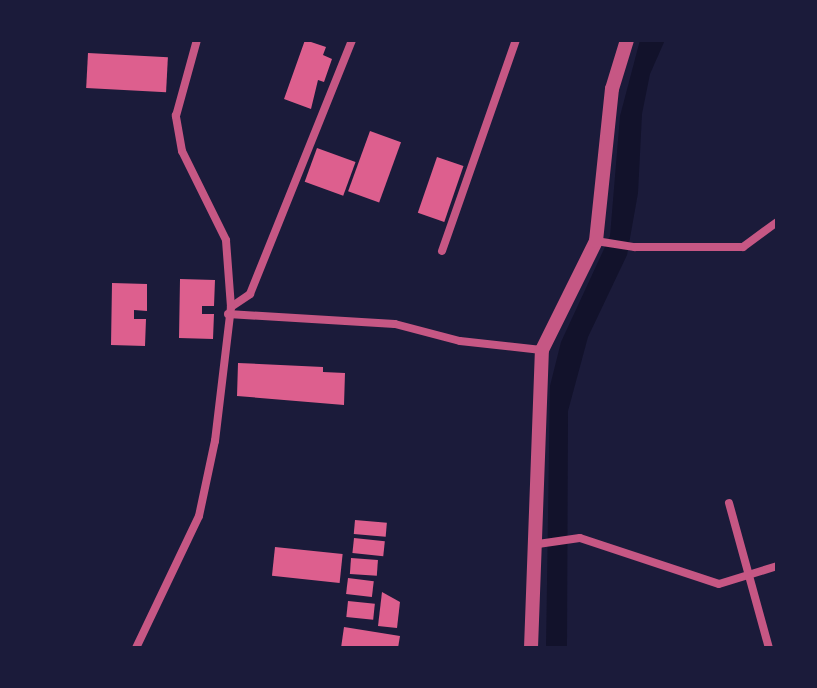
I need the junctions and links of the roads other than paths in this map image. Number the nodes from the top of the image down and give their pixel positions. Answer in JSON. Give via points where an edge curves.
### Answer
{"nodes":[{"id":1,"x":197,"y":40,"type":"edge"},
{"id":2,"x":352,"y":40,"type":"edge"},
{"id":3,"x":516,"y":40,"type":"edge"},
{"id":4,"x":627,"y":40,"type":"edge"},
{"id":5,"x":777,"y":222,"type":"edge"},
{"id":6,"x":599,"y":241,"type":"junction"},
{"id":7,"x":442,"y":251,"type":"dead end"},
{"id":8,"x":230,"y":310,"type":"junction"},
{"id":9,"x":542,"y":350,"type":"junction"},
{"id":10,"x":729,"y":503,"type":"dead end"},
{"id":11,"x":541,"y":543,"type":"junction"},
{"id":12,"x":777,"y":566,"type":"edge"},
{"id":13,"x":746,"y":578,"type":"junction"},
{"id":14,"x":136,"y":648,"type":"edge"},
{"id":15,"x":531,"y":648,"type":"edge"},
{"id":16,"x":769,"y":648,"type":"edge"}],
"edges":[{"from":1,"to":8,"type":"street","via":[[176,116],[182,151],[226,240]]},
{"from":2,"to":8,"type":"street","via":[[250,294]]},
{"from":3,"to":7,"type":"street"},
{"from":4,"to":6,"type":"street","via":[[612,89]]},
{"from":5,"to":6,"type":"street","via":[[743,247],[635,247]]},
{"from":6,"to":9,"type":"street"},
{"from":8,"to":9,"type":"street","via":[[395,324],[460,341]]},
{"from":8,"to":14,"type":"street","via":[[215,441],[199,516]]},
{"from":9,"to":11,"type":"street"},
{"from":10,"to":13,"type":"street"},
{"from":11,"to":13,"type":"street","via":[[576,539],[719,584]]},
{"from":11,"to":15,"type":"street"},
{"from":12,"to":13,"type":"street"},
{"from":13,"to":16,"type":"street"}]}
